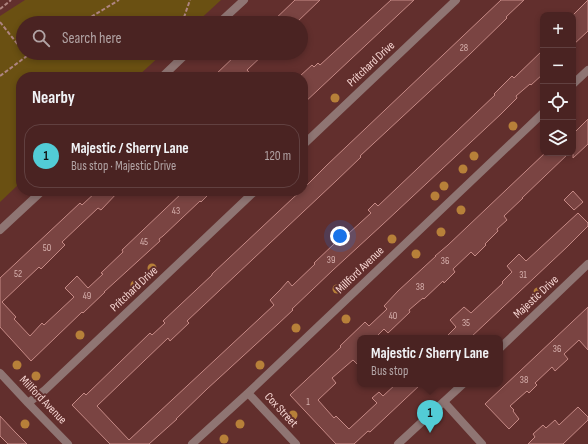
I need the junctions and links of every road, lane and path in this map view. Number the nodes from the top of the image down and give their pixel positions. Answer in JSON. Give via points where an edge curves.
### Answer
{"nodes":[{"id":1,"x":11,"y":0,"type":"edge"},
{"id":2,"x":119,"y":0,"type":"edge"},
{"id":3,"x":190,"y":0,"type":"edge"},
{"id":4,"x":244,"y":0,"type":"edge"},
{"id":5,"x":456,"y":0,"type":"edge"},
{"id":6,"x":0,"y":9,"type":"edge"},
{"id":7,"x":93,"y":16,"type":"edge"},
{"id":8,"x":184,"y":16,"type":"edge"},
{"id":9,"x":227,"y":16,"type":"edge"},
{"id":10,"x":0,"y":22,"type":"edge"},
{"id":11,"x":16,"y":41,"type":"edge"},
{"id":12,"x":19,"y":60,"type":"edge"},
{"id":13,"x":180,"y":60,"type":"edge"},
{"id":14,"x":588,"y":70,"type":"edge"},
{"id":15,"x":167,"y":72,"type":"edge"},
{"id":16,"x":0,"y":76,"type":"edge"},
{"id":17,"x":576,"y":81,"type":"edge"},
{"id":18,"x":540,"y":116,"type":"edge"},
{"id":19,"x":308,"y":140,"type":"edge"},
{"id":20,"x":37,"y":196,"type":"edge"},
{"id":21,"x":250,"y":196,"type":"edge"},
{"id":22,"x":0,"y":230,"type":"edge"},
{"id":23,"x":588,"y":264,"type":"edge"},
{"id":24,"x":503,"y":345,"type":"edge"},
{"id":25,"x":0,"y":373,"type":"edge"},
{"id":26,"x":460,"y":387,"type":"edge"},
{"id":27,"x":248,"y":393,"type":"junction"},
{"id":28,"x":444,"y":402,"type":"junction"},
{"id":29,"x":28,"y":403,"type":"junction"},
{"id":30,"x":68,"y":444,"type":"edge"},
{"id":31,"x":192,"y":444,"type":"edge"},
{"id":32,"x":296,"y":444,"type":"edge"},
{"id":33,"x":398,"y":444,"type":"edge"},
{"id":34,"x":482,"y":444,"type":"edge"}],
"edges":[{"from":1,"to":6,"type":"path"},
{"from":2,"to":7,"type":"path"},
{"from":3,"to":8,"type":"path"},
{"from":4,"to":9,"type":"street"},
{"from":5,"to":19,"type":"street","name":"Pritchard Drive"},
{"from":10,"to":11,"type":"path"},
{"from":12,"to":16,"type":"path"},
{"from":13,"to":15,"type":"street"},
{"from":14,"to":17,"type":"street"},
{"from":18,"to":27,"type":"street","name":"Millford Avenue"},
{"from":20,"to":22,"type":"street"},
{"from":21,"to":29,"type":"street","name":"Pritchard Drive","via":[[45,390]]},
{"from":23,"to":24,"type":"street","name":"Majestic Drive"},
{"from":25,"to":29,"type":"street","name":"Millford Avenue"},
{"from":26,"to":28,"type":"street"},
{"from":27,"to":31,"type":"street","name":"Millford Avenue"},
{"from":27,"to":32,"type":"street","name":"Cox Street"},
{"from":28,"to":33,"type":"street"},
{"from":28,"to":34,"type":"street"},
{"from":29,"to":30,"type":"street","name":"Millford Avenue"}]}
